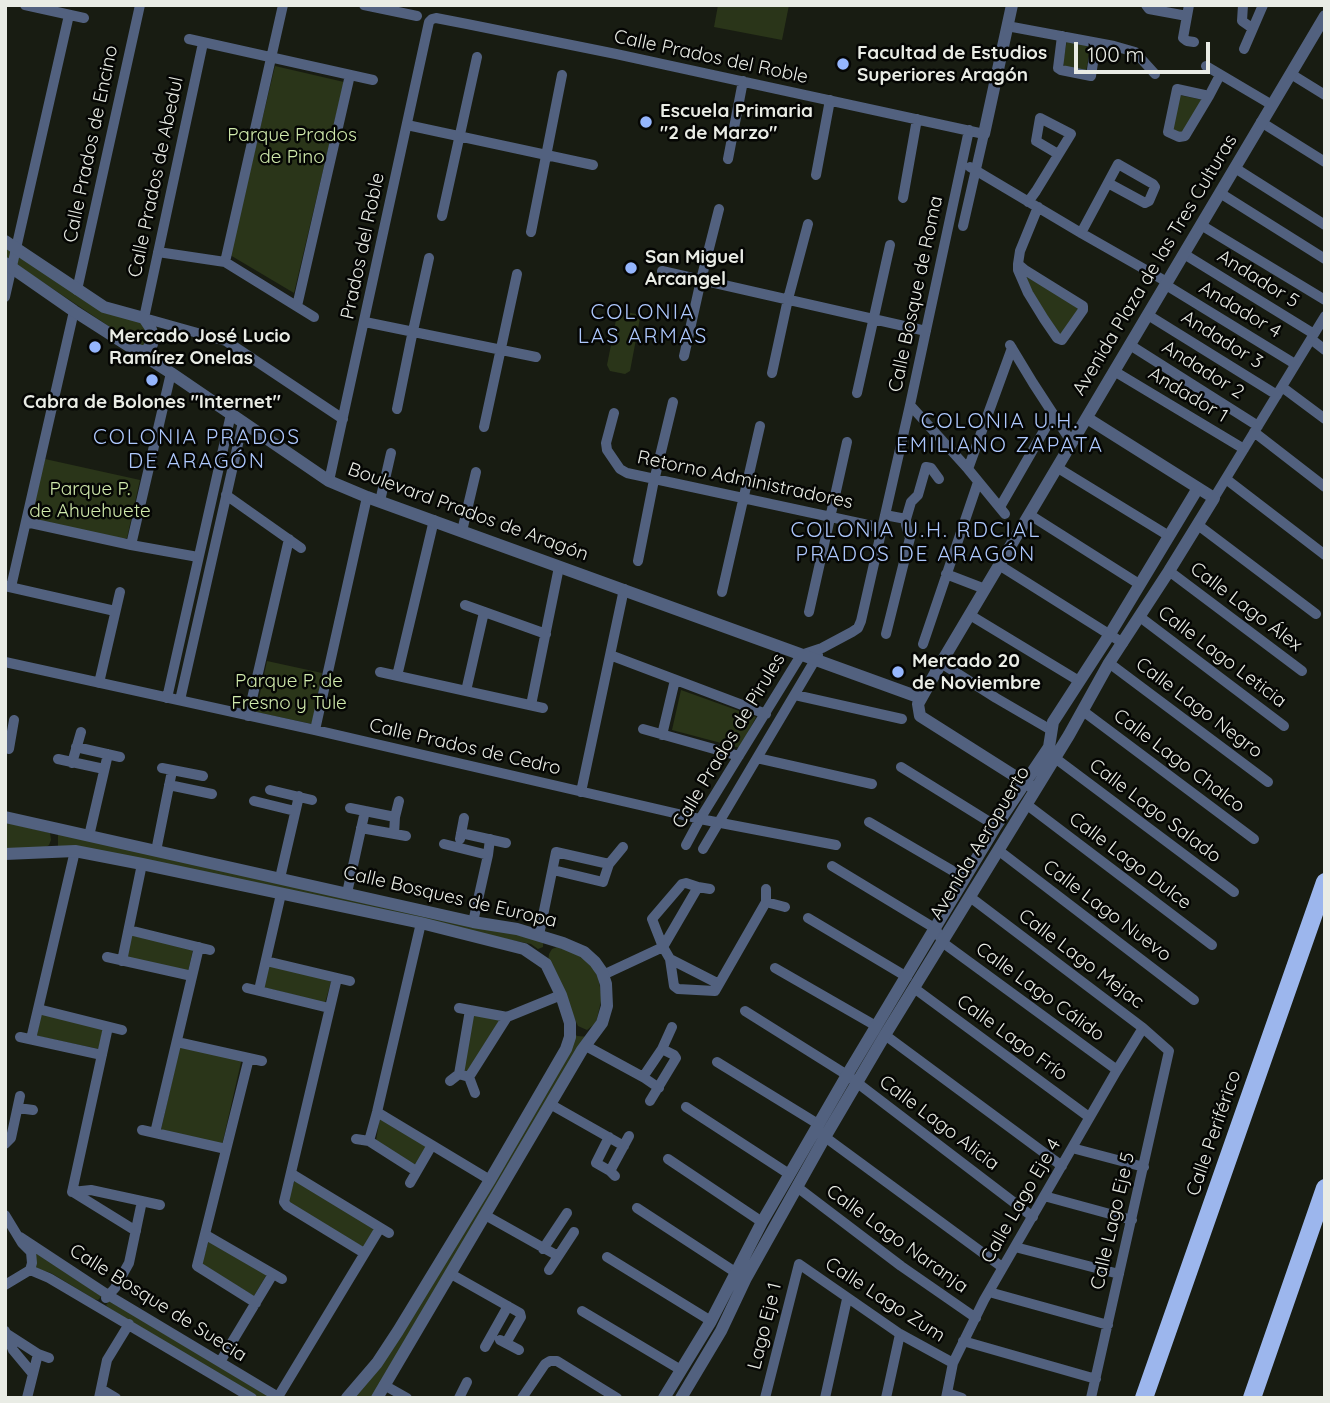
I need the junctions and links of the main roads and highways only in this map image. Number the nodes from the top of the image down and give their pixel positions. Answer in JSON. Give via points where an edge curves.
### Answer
{"nodes":[{"id":1,"x":1325,"y":882,"type":"edge"},
{"id":2,"x":1325,"y":1188,"type":"edge"},
{"id":3,"x":1143,"y":1398,"type":"edge"},
{"id":4,"x":1252,"y":1398,"type":"edge"}],
"edges":[{"from":1,"to":3,"type":"highway","name":"Calle Periférico"},
{"from":2,"to":4,"type":"highway"}]}
